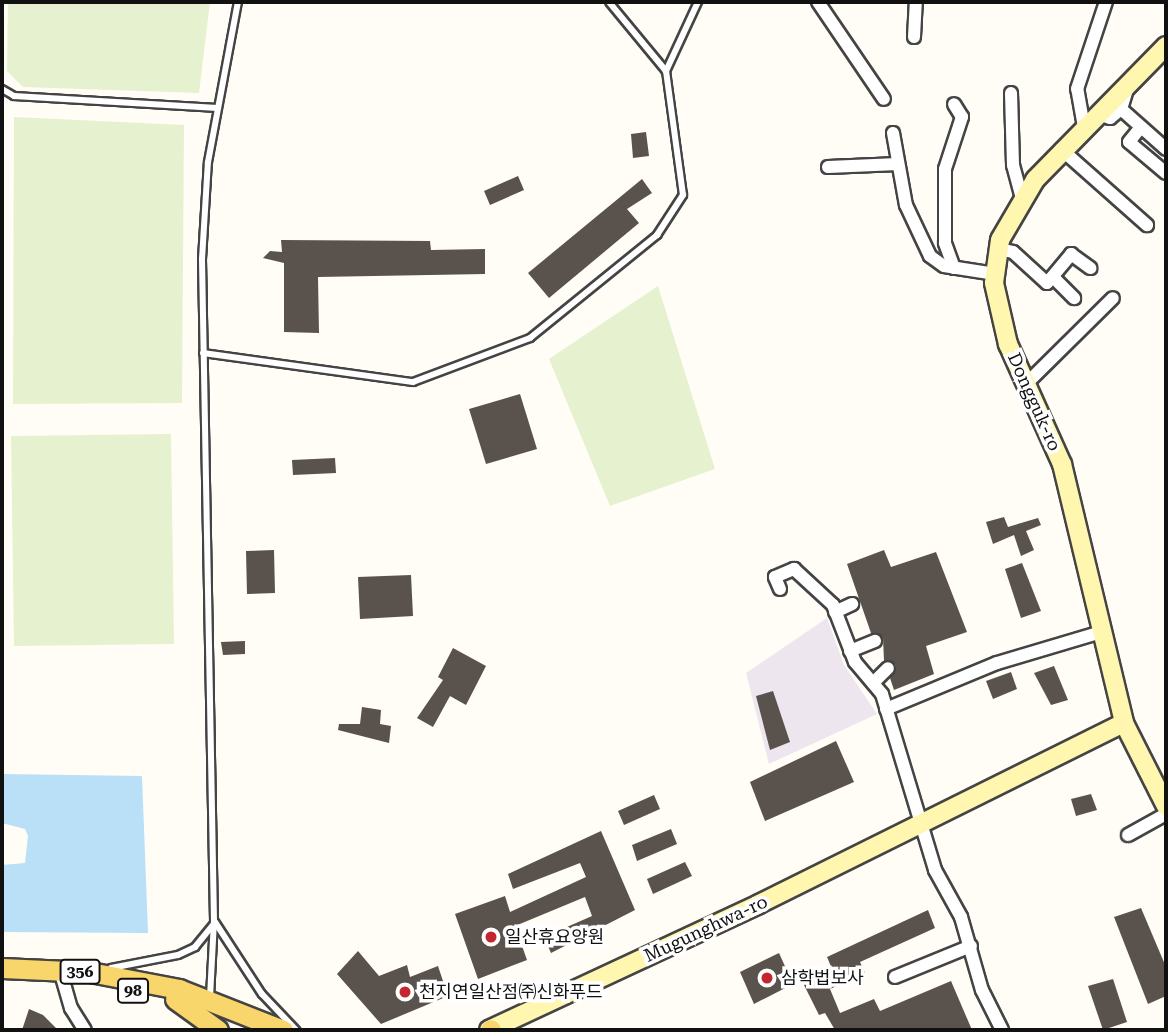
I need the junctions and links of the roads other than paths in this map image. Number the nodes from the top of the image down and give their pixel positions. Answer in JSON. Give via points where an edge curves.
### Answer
{"nodes":[{"id":1,"x":238,"y":2,"type":"edge"},
{"id":2,"x":609,"y":2,"type":"edge"},
{"id":3,"x":698,"y":2,"type":"edge"},
{"id":4,"x":818,"y":2,"type":"edge"},
{"id":5,"x":916,"y":2,"type":"edge"},
{"id":6,"x":1106,"y":2,"type":"edge"},
{"id":7,"x":914,"y":37,"type":"dead end"},
{"id":8,"x":1166,"y":46,"type":"edge"},
{"id":9,"x":666,"y":71,"type":"junction"},
{"id":10,"x":2,"y":89,"type":"edge"},
{"id":11,"x":1127,"y":89,"type":"junction"},
{"id":12,"x":1011,"y":93,"type":"dead end"},
{"id":13,"x":884,"y":99,"type":"dead end"},
{"id":14,"x":954,"y":104,"type":"dead end"},
{"id":15,"x":218,"y":108,"type":"junction"},
{"id":16,"x":1121,"y":109,"type":"junction"},
{"id":17,"x":1098,"y":114,"type":"junction"},
{"id":18,"x":1084,"y":127,"type":"junction"},
{"id":19,"x":1141,"y":127,"type":"junction"},
{"id":20,"x":892,"y":133,"type":"dead end"},
{"id":21,"x":1061,"y":149,"type":"junction"},
{"id":22,"x":1166,"y":149,"type":"edge"},
{"id":23,"x":898,"y":164,"type":"junction"},
{"id":24,"x":828,"y":167,"type":"dead end"},
{"id":25,"x":1166,"y":173,"type":"edge"},
{"id":26,"x":1022,"y":199,"type":"junction"},
{"id":27,"x":1147,"y":225,"type":"dead end"},
{"id":28,"x":998,"y":249,"type":"junction"},
{"id":29,"x":954,"y":268,"type":"junction"},
{"id":30,"x":1090,"y":268,"type":"dead end"},
{"id":31,"x":995,"y":274,"type":"junction"},
{"id":32,"x":1053,"y":277,"type":"junction"},
{"id":33,"x":1074,"y":298,"type":"dead end"},
{"id":34,"x":1112,"y":298,"type":"dead end"},
{"id":35,"x":203,"y":353,"type":"junction"},
{"id":36,"x":1026,"y":384,"type":"junction"},
{"id":37,"x":780,"y":589,"type":"dead end"},
{"id":38,"x":852,"y":604,"type":"dead end"},
{"id":39,"x":835,"y":612,"type":"junction"},
{"id":40,"x":1101,"y":632,"type":"junction"},
{"id":41,"x":875,"y":641,"type":"dead end"},
{"id":42,"x":850,"y":651,"type":"junction"},
{"id":43,"x":888,"y":668,"type":"dead end"},
{"id":44,"x":873,"y":683,"type":"junction"},
{"id":45,"x":886,"y":709,"type":"junction"},
{"id":46,"x":1124,"y":723,"type":"junction"},
{"id":47,"x":1166,"y":806,"type":"edge"},
{"id":48,"x":1166,"y":814,"type":"edge"},
{"id":49,"x":921,"y":823,"type":"junction"},
{"id":50,"x":1128,"y":835,"type":"dead end"},
{"id":51,"x":214,"y":921,"type":"junction"},
{"id":52,"x":971,"y":946,"type":"junction"},
{"id":53,"x":2,"y":968,"type":"edge"},
{"id":54,"x":66,"y":974,"type":"junction"},
{"id":55,"x":895,"y":977,"type":"dead end"},
{"id":56,"x":2,"y":978,"type":"edge"},
{"id":57,"x":175,"y":999,"type":"junction"},
{"id":58,"x":209,"y":999,"type":"junction"},
{"id":59,"x":85,"y":1030,"type":"edge"},
{"id":60,"x":218,"y":1030,"type":"edge"},
{"id":61,"x":259,"y":1030,"type":"edge"},
{"id":62,"x":283,"y":1030,"type":"edge"},
{"id":63,"x":296,"y":1030,"type":"edge"},
{"id":64,"x":490,"y":1030,"type":"edge"},
{"id":65,"x":1002,"y":1030,"type":"edge"}],
"edges":[{"from":1,"to":15,"type":"lane"},
{"from":2,"to":9,"type":"lane"},
{"from":3,"to":9,"type":"lane"},
{"from":4,"to":13,"type":"street"},
{"from":5,"to":7,"type":"street"},
{"from":6,"to":18,"type":"street","via":[[1077,89]]},
{"from":8,"to":11,"type":"street","name":"Dongguk-ro"},
{"from":9,"to":35,"type":"lane","via":[[683,180],[681,204],[657,234],[530,338],[413,382]]},
{"from":10,"to":15,"type":"lane","via":[[14,96]]},
{"from":11,"to":16,"type":"street"},
{"from":11,"to":17,"type":"street","name":"Dongguk-ro"},
{"from":12,"to":26,"type":"street","via":[[1013,165]]},
{"from":14,"to":29,"type":"street","via":[[962,117],[945,169],[945,243]]},
{"from":15,"to":35,"type":"lane","via":[[202,259]]},
{"from":16,"to":17,"type":"street","via":[[1110,118]]},
{"from":16,"to":19,"type":"street"},
{"from":17,"to":18,"type":"street","name":"Dongguk-ro"},
{"from":18,"to":21,"type":"street","name":"Dongguk-ro"},
{"from":19,"to":22,"type":"street"},
{"from":19,"to":25,"type":"street","via":[[1129,142]]},
{"from":20,"to":23,"type":"street"},
{"from":21,"to":26,"type":"street","name":"Dongguk-ro"},
{"from":21,"to":27,"type":"street"},
{"from":23,"to":24,"type":"street"},
{"from":23,"to":29,"type":"street","via":[[906,205],[930,256]]},
{"from":26,"to":28,"type":"street","name":"Dongguk-ro"},
{"from":28,"to":31,"type":"street","name":"Dongguk-ro"},
{"from":28,"to":32,"type":"street","via":[[1013,251],[1047,283]]},
{"from":29,"to":31,"type":"street"},
{"from":30,"to":32,"type":"street","via":[[1071,254]]},
{"from":31,"to":36,"type":"street","name":"Dongguk-ro","via":[[1008,344]]},
{"from":32,"to":33,"type":"street"},
{"from":34,"to":36,"type":"street"},
{"from":35,"to":51,"type":"lane"},
{"from":36,"to":40,"type":"street","name":"Dongguk-ro","via":[[1062,464]]},
{"from":37,"to":39,"type":"street","via":[[775,577],[794,569]]},
{"from":38,"to":39,"type":"street"},
{"from":39,"to":42,"type":"street"},
{"from":40,"to":45,"type":"street","via":[[997,663]]},
{"from":40,"to":46,"type":"street","name":"Dongguk-ro"},
{"from":41,"to":42,"type":"street"},
{"from":42,"to":44,"type":"street"},
{"from":43,"to":44,"type":"street"},
{"from":44,"to":45,"type":"street"},
{"from":45,"to":49,"type":"street"},
{"from":46,"to":47,"type":"street","name":"Dongguk-ro"},
{"from":46,"to":49,"type":"street","name":"Mugunghwa-ro"},
{"from":48,"to":50,"type":"street"},
{"from":49,"to":52,"type":"street","via":[[935,870]]},
{"from":49,"to":64,"type":"street","name":"Mugunghwa-ro"},
{"from":51,"to":54,"type":"lane","via":[[195,947],[178,956]]},
{"from":51,"to":58,"type":"lane"},
{"from":51,"to":63,"type":"lane","via":[[262,994]]},
{"from":52,"to":55,"type":"street"},
{"from":52,"to":65,"type":"street","via":[[982,990]]},
{"from":53,"to":54,"type":"main road","number":"356"},
{"from":54,"to":56,"type":"main road","number":"98"},
{"from":54,"to":57,"type":"main road","number":"98"},
{"from":54,"to":58,"type":"main road","number":"356"},
{"from":54,"to":59,"type":"street"},
{"from":57,"to":60,"type":"main road"},
{"from":57,"to":61,"type":"main road","number":"98"},
{"from":58,"to":62,"type":"main road","number":"356"}]}
